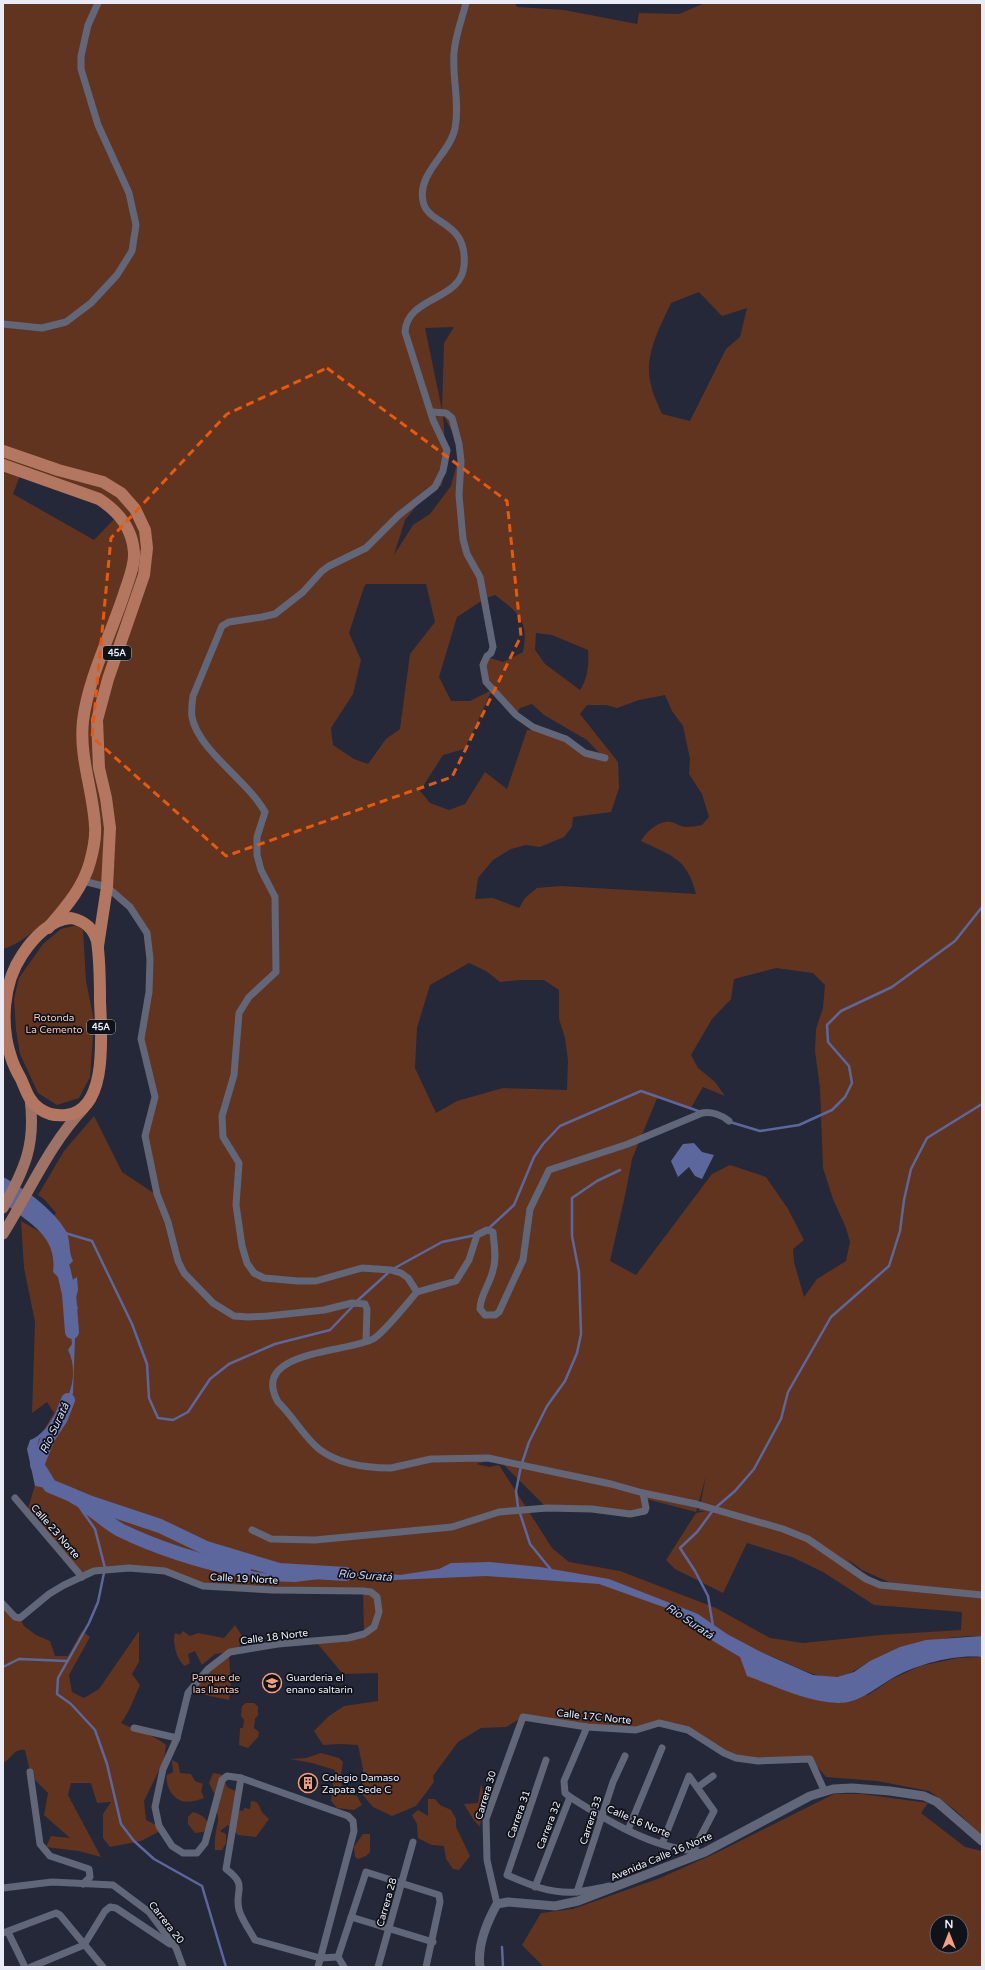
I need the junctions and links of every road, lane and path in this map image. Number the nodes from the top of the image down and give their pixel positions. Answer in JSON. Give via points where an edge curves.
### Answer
{"nodes":[{"id":1,"x":98,"y":3,"type":"edge"},
{"id":2,"x":466,"y":3,"type":"edge"},
{"id":3,"x":3,"y":324,"type":"edge"},
{"id":4,"x":432,"y":412,"type":"junction"},
{"id":5,"x":3,"y":451,"type":"edge"},
{"id":6,"x":3,"y":465,"type":"edge"},
{"id":7,"x":604,"y":758,"type":"dead end"},
{"id":8,"x":83,"y":881,"type":"junction"},
{"id":9,"x":107,"y":887,"type":"junction"},
{"id":10,"x":48,"y":928,"type":"junction"},
{"id":11,"x":98,"y":946,"type":"junction"},
{"id":12,"x":14,"y":968,"type":"junction"},
{"id":13,"x":3,"y":984,"type":"edge"},
{"id":14,"x":7,"y":1052,"type":"edge"},
{"id":15,"x":30,"y":1098,"type":"junction"},
{"id":16,"x":86,"y":1106,"type":"junction"},
{"id":17,"x":729,"y":1121,"type":"dead end"},
{"id":18,"x":3,"y":1208,"type":"edge"},
{"id":19,"x":3,"y":1234,"type":"edge"},
{"id":20,"x":417,"y":1292,"type":"junction"},
{"id":21,"x":366,"y":1341,"type":"junction"},
{"id":22,"x":643,"y":1493,"type":"junction"},
{"id":23,"x":15,"y":1498,"type":"dead end"},
{"id":24,"x":252,"y":1530,"type":"dead end"},
{"id":25,"x":82,"y":1577,"type":"junction"},
{"id":26,"x":363,"y":1591,"type":"joint"},
{"id":27,"x":982,"y":1595,"type":"edge"},
{"id":28,"x":3,"y":1604,"type":"edge"},
{"id":29,"x":522,"y":1717,"type":"joint"},
{"id":30,"x":587,"y":1727,"type":"junction"},
{"id":31,"x":134,"y":1728,"type":"dead end"},
{"id":32,"x":177,"y":1738,"type":"junction"},
{"id":33,"x":662,"y":1748,"type":"dead end"},
{"id":34,"x":625,"y":1756,"type":"dead end"},
{"id":35,"x":546,"y":1760,"type":"dead end"},
{"id":36,"x":30,"y":1772,"type":"dead end"},
{"id":37,"x":713,"y":1776,"type":"dead end"},
{"id":38,"x":241,"y":1778,"type":"junction"},
{"id":39,"x":698,"y":1787,"type":"junction"},
{"id":40,"x":824,"y":1790,"type":"junction"},
{"id":41,"x":570,"y":1796,"type":"junction"},
{"id":42,"x":601,"y":1816,"type":"junction"},
{"id":43,"x":628,"y":1830,"type":"junction"},
{"id":44,"x":982,"y":1841,"type":"edge"},
{"id":45,"x":413,"y":1842,"type":"dead end"},
{"id":46,"x":662,"y":1844,"type":"junction"},
{"id":47,"x":693,"y":1851,"type":"junction"},
{"id":48,"x":705,"y":1852,"type":"junction"},
{"id":49,"x":401,"y":1883,"type":"junction"},
{"id":50,"x":84,"y":1884,"type":"junction"},
{"id":51,"x":626,"y":1884,"type":"junction"},
{"id":52,"x":535,"y":1887,"type":"junction"},
{"id":53,"x":3,"y":1888,"type":"edge"},
{"id":54,"x":577,"y":1892,"type":"junction"},
{"id":55,"x":497,"y":1904,"type":"junction"},
{"id":56,"x":351,"y":1917,"type":"junction"},
{"id":57,"x":389,"y":1928,"type":"junction"},
{"id":58,"x":6,"y":1933,"type":"edge"},
{"id":59,"x":433,"y":1942,"type":"junction"},
{"id":60,"x":84,"y":1945,"type":"junction"},
{"id":61,"x":176,"y":1948,"type":"junction"},
{"id":62,"x":338,"y":1957,"type":"junction"},
{"id":63,"x":320,"y":1958,"type":"junction"},
{"id":64,"x":25,"y":1967,"type":"edge"},
{"id":65,"x":31,"y":1967,"type":"edge"},
{"id":66,"x":103,"y":1967,"type":"edge"},
{"id":67,"x":183,"y":1967,"type":"edge"},
{"id":68,"x":318,"y":1967,"type":"edge"},
{"id":69,"x":344,"y":1967,"type":"edge"},
{"id":70,"x":378,"y":1967,"type":"edge"},
{"id":71,"x":426,"y":1967,"type":"edge"},
{"id":72,"x":480,"y":1967,"type":"edge"}],
"edges":[{"from":1,"to":3,"type":"street","via":[[88,25],[81,56],[81,69],[98,125],[129,193],[136,225],[132,251],[117,275],[91,303],[66,322],[42,328]]},
{"from":2,"to":4,"type":"street","via":[[454,52],[457,109],[455,129],[424,184],[422,197],[425,208],[455,231],[460,239],[464,266],[462,274],[451,288],[420,306],[412,313],[405,326],[405,338]]},
{"from":4,"to":7,"type":"street","via":[[446,413],[452,418],[459,444],[459,495],[463,539],[467,554],[480,576],[493,647],[492,653],[487,656],[483,665],[486,682],[516,715],[533,727],[566,739],[585,753]]},
{"from":4,"to":20,"type":"street","via":[[436,428],[447,450],[443,471],[435,487],[399,515],[366,548],[322,570],[303,592],[275,614],[229,622],[219,628],[193,696],[191,708],[195,726],[207,745],[257,798],[265,812],[258,837],[257,855],[261,870],[276,900],[276,972],[249,997],[239,1013],[234,1075],[221,1124],[223,1138],[240,1163],[236,1205],[247,1263],[254,1273],[264,1278],[298,1281],[316,1281],[362,1268],[391,1270],[408,1278]]},
{"from":5,"to":9,"type":"highway","number":"45A","via":[[103,482],[121,493],[135,509],[145,530],[147,548],[144,575],[108,679],[97,720],[99,768],[110,828]]},
{"from":6,"to":8,"type":"highway","number":"45A","via":[[99,499],[119,514],[128,528],[134,553],[83,720],[82,747],[95,828],[94,845]]},
{"from":8,"to":9,"type":"street"},
{"from":8,"to":10,"type":"highway","number":"45A"},
{"from":9,"to":11,"type":"highway","number":"45A"},
{"from":9,"to":21,"type":"street","via":[[130,907],[147,932],[150,992],[141,1039],[155,1097],[145,1136],[157,1194],[184,1273],[213,1303],[234,1316],[248,1318],[364,1304],[367,1309]]},
{"from":10,"to":11,"type":"highway","number":"45A","via":[[61,920],[72,918],[82,921],[93,931]]},
{"from":10,"to":12,"type":"highway","number":"45A","via":[[27,948]]},
{"from":11,"to":16,"type":"highway","number":"45A","via":[[101,1051],[99,1071]]},
{"from":12,"to":13,"type":"highway"},
{"from":12,"to":14,"type":"highway","number":"45A","via":[[8,986],[6,1006]]},
{"from":14,"to":15,"type":"highway","number":"45A"},
{"from":15,"to":16,"type":"highway","number":"45A","via":[[40,1109],[54,1115],[69,1115]]},
{"from":15,"to":18,"type":"main road","number":"45A","via":[[31,1140],[27,1160]]},
{"from":16,"to":19,"type":"main road","number":"45A","via":[[62,1132]]},
{"from":17,"to":20,"type":"street","via":[[724,1117],[704,1112],[628,1144],[549,1170],[530,1209],[523,1260],[499,1312],[495,1315],[486,1315],[480,1309],[495,1261],[493,1232],[487,1230],[477,1235],[469,1260],[456,1281]]},
{"from":20,"to":21,"type":"street","via":[[375,1338]]},
{"from":21,"to":22,"type":"street","via":[[292,1362],[283,1366],[274,1375],[273,1394],[278,1402],[318,1448],[326,1453],[358,1465],[383,1468],[439,1459],[501,1460]]},
{"from":22,"to":24,"type":"street","via":[[645,1511],[633,1514],[592,1509],[547,1508],[499,1512],[452,1527],[315,1540],[271,1539]]},
{"from":22,"to":27,"type":"street","via":[[702,1506],[783,1529],[808,1540],[866,1579],[880,1585]]},
{"from":23,"to":25,"type":"street","name":"Calle 23 Norte"},
{"from":25,"to":26,"type":"street","name":"Calle 19 Norte","via":[[94,1571],[129,1568],[165,1571],[203,1586]]},
{"from":25,"to":28,"type":"street","name":"Calle 19 Norte","via":[[64,1584],[20,1618],[12,1615]]},
{"from":26,"to":32,"type":"street","name":"Calle 18 Norte","via":[[371,1592],[376,1597],[379,1612],[374,1626],[364,1634],[230,1652],[218,1660],[188,1693]]},
{"from":29,"to":30,"type":"street","name":"Calle 17C Norte"},
{"from":29,"to":55,"type":"street","name":"Carrera 30","via":[[486,1819],[487,1860]]},
{"from":30,"to":40,"type":"street","name":"Calle 17C Norte","via":[[636,1730],[659,1723],[688,1730],[736,1758],[758,1761],[810,1759]]},
{"from":30,"to":41,"type":"street","name":"Carrera 32","via":[[564,1781],[565,1792]]},
{"from":31,"to":32,"type":"street"},
{"from":32,"to":38,"type":"street","name":"Calle 18 Norte","via":[[163,1769],[155,1807],[159,1826],[169,1842],[178,1850],[187,1854],[199,1852],[205,1843],[223,1778]]},
{"from":33,"to":43,"type":"street"},
{"from":34,"to":42,"type":"street","name":"Carrera 33"},
{"from":35,"to":52,"type":"street","name":"Carrera 31","via":[[507,1875]]},
{"from":36,"to":50,"type":"street","via":[[40,1844],[50,1856],[89,1869],[90,1877]]},
{"from":37,"to":39,"type":"street"},
{"from":38,"to":63,"type":"street","via":[[226,1869],[237,1878],[241,1887],[239,1910],[255,1940]]},
{"from":38,"to":63,"type":"street","via":[[348,1816],[353,1821],[354,1831]]},
{"from":39,"to":46,"type":"street","via":[[689,1776]]},
{"from":39,"to":47,"type":"street","via":[[714,1811]]},
{"from":40,"to":44,"type":"street","via":[[861,1788],[924,1796],[937,1802]]},
{"from":40,"to":48,"type":"street","name":"Avenida Calle 16 Norte"},
{"from":41,"to":42,"type":"street","name":"Calle 16 Norte"},
{"from":41,"to":52,"type":"street","name":"Carrera 32"},
{"from":42,"to":43,"type":"street","name":"Calle 16 Norte"},
{"from":42,"to":54,"type":"street","name":"Carrera 33"},
{"from":43,"to":46,"type":"street","name":"Calle 16 Norte"},
{"from":45,"to":49,"type":"street","name":"Carrera 28"},
{"from":46,"to":47,"type":"street","name":"Calle 16 Norte"},
{"from":47,"to":48,"type":"street","name":"Calle 16 Norte"},
{"from":48,"to":51,"type":"street","name":"Avenida Calle 16 Norte"},
{"from":49,"to":56,"type":"street","via":[[366,1872]]},
{"from":49,"to":57,"type":"street","name":"Carrera 28"},
{"from":49,"to":59,"type":"street","via":[[439,1895]]},
{"from":50,"to":53,"type":"street","name":"Carrera 20","via":[[52,1882]]},
{"from":50,"to":61,"type":"street","name":"Carrera 20","via":[[113,1885],[149,1912]]},
{"from":51,"to":54,"type":"street"},
{"from":51,"to":55,"type":"street","name":"Avenida Calle 16 Norte","via":[[566,1904]]},
{"from":52,"to":54,"type":"street"},
{"from":55,"to":72,"type":"street","via":[[483,1936]]},
{"from":56,"to":57,"type":"street"},
{"from":56,"to":62,"type":"street"},
{"from":57,"to":59,"type":"street"},
{"from":57,"to":70,"type":"street","name":"Carrera 28"},
{"from":58,"to":60,"type":"street","via":[[56,1913]]},
{"from":58,"to":64,"type":"street"},
{"from":59,"to":71,"type":"street"},
{"from":60,"to":61,"type":"street","via":[[105,1912],[110,1908],[116,1908]]},
{"from":60,"to":65,"type":"street"},
{"from":60,"to":66,"type":"street"},
{"from":61,"to":67,"type":"street","name":"Carrera 20"},
{"from":62,"to":63,"type":"street"},
{"from":62,"to":69,"type":"street"},
{"from":63,"to":68,"type":"street"}]}
